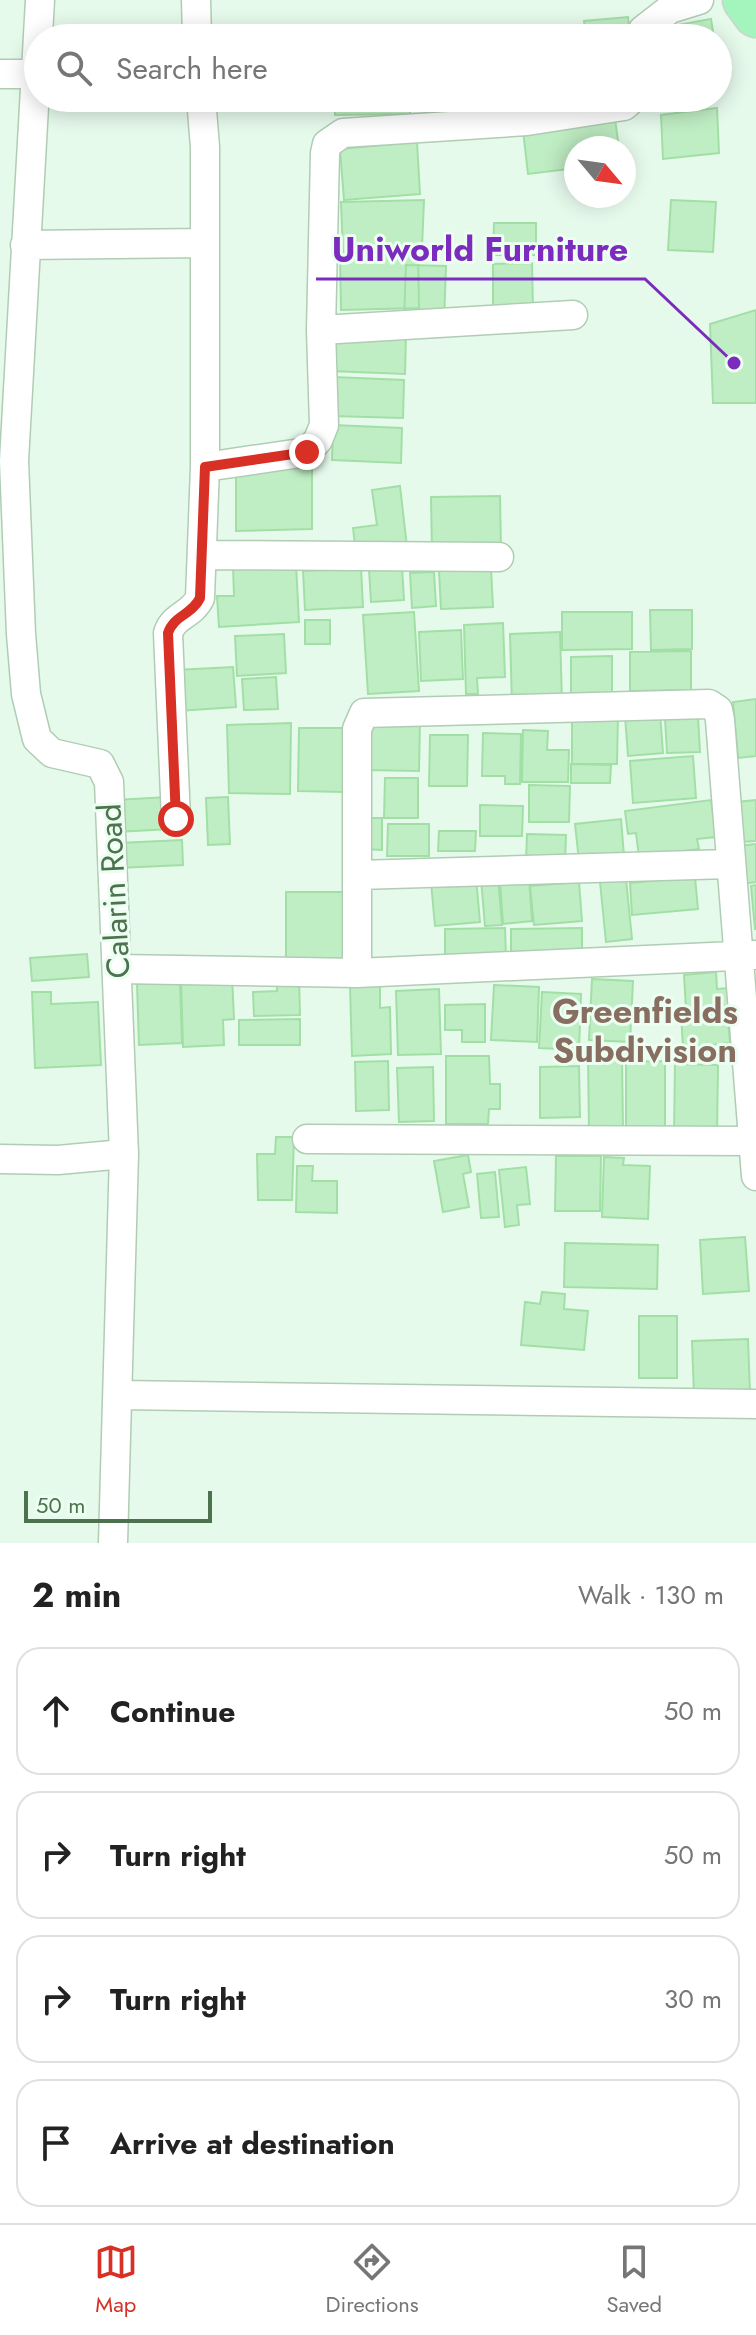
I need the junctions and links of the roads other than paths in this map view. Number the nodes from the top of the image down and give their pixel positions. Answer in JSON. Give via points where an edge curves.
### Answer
{"nodes":[{"id":1,"x":40,"y":0,"type":"edge"},
{"id":2,"x":196,"y":0,"type":"edge"},
{"id":3,"x":699,"y":0,"type":"edge"},
{"id":4,"x":745,"y":0,"type":"edge"},
{"id":5,"x":756,"y":15,"type":"edge"},
{"id":6,"x":39,"y":24,"type":"edge"},
{"id":7,"x":197,"y":24,"type":"edge"},
{"id":8,"x":649,"y":24,"type":"edge"},
{"id":9,"x":0,"y":74,"type":"edge"},
{"id":10,"x":24,"y":74,"type":"edge"},
{"id":11,"x":34,"y":112,"type":"edge"},
{"id":12,"x":201,"y":112,"type":"edge"},
{"id":13,"x":585,"y":112,"type":"edge"},
{"id":14,"x":204,"y":243,"type":"junction"},
{"id":15,"x":25,"y":245,"type":"junction"},
{"id":16,"x":573,"y":315,"type":"dead end"},
{"id":17,"x":321,"y":330,"type":"junction"},
{"id":18,"x":10,"y":349,"type":"edge"},
{"id":19,"x":7,"y":461,"type":"edge"},
{"id":20,"x":205,"y":467,"type":"junction"},
{"id":21,"x":202,"y":555,"type":"junction"},
{"id":22,"x":499,"y":557,"type":"dead end"},
{"id":23,"x":176,"y":819,"type":"dead end"},
{"id":24,"x":729,"y":864,"type":"junction"},
{"id":25,"x":358,"y":875,"type":"junction"},
{"id":26,"x":747,"y":956,"type":"edge"},
{"id":27,"x":118,"y":969,"type":"junction"},
{"id":28,"x":357,"y":973,"type":"junction"},
{"id":29,"x":750,"y":1039,"type":"edge"},
{"id":30,"x":307,"y":1139,"type":"dead end"},
{"id":31,"x":752,"y":1141,"type":"junction"},
{"id":32,"x":124,"y":1154,"type":"junction"},
{"id":33,"x":0,"y":1159,"type":"edge"},
{"id":34,"x":756,"y":1176,"type":"edge"},
{"id":35,"x":119,"y":1395,"type":"junction"},
{"id":36,"x":756,"y":1404,"type":"edge"},
{"id":37,"x":113,"y":1543,"type":"edge"}],
"edges":[{"from":1,"to":6,"type":"street","name":"Calarin Road"},
{"from":2,"to":7,"type":"street"},
{"from":3,"to":8,"type":"street","via":[[658,15]]},
{"from":4,"to":5,"type":"main road"},
{"from":9,"to":10,"type":"street"},
{"from":11,"to":15,"type":"street","name":"Calarin Road"},
{"from":12,"to":14,"type":"street"},
{"from":13,"to":17,"type":"street","via":[[333,138],[325,153]]},
{"from":14,"to":15,"type":"street"},
{"from":14,"to":20,"type":"street"},
{"from":15,"to":18,"type":"street","name":"Calarin Road"},
{"from":16,"to":17,"type":"street"},
{"from":17,"to":20,"type":"street","via":[[324,425],[318,440],[307,452]]},
{"from":18,"to":19,"type":"street","name":"Calarin Road"},
{"from":19,"to":27,"type":"street","name":"Calarin Road","via":[[26,694],[37,739],[52,753],[100,764],[109,782]]},
{"from":20,"to":21,"type":"street"},
{"from":21,"to":22,"type":"street"},
{"from":21,"to":23,"type":"street","via":[[200,598],[174,620],[168,633]]},
{"from":24,"to":25,"type":"street"},
{"from":24,"to":25,"type":"street","via":[[720,720],[718,710],[709,704],[376,711],[364,713],[357,729]]},
{"from":24,"to":26,"type":"street"},
{"from":25,"to":28,"type":"street"},
{"from":26,"to":28,"type":"street"},
{"from":26,"to":29,"type":"street"},
{"from":27,"to":28,"type":"street"},
{"from":27,"to":32,"type":"street","name":"Calarin Road"},
{"from":29,"to":31,"type":"street"},
{"from":30,"to":31,"type":"street"},
{"from":31,"to":34,"type":"street"},
{"from":32,"to":33,"type":"street"},
{"from":32,"to":35,"type":"street","name":"Calarin Road"},
{"from":35,"to":36,"type":"street"},
{"from":35,"to":37,"type":"street","name":"Calarin Road"}]}
